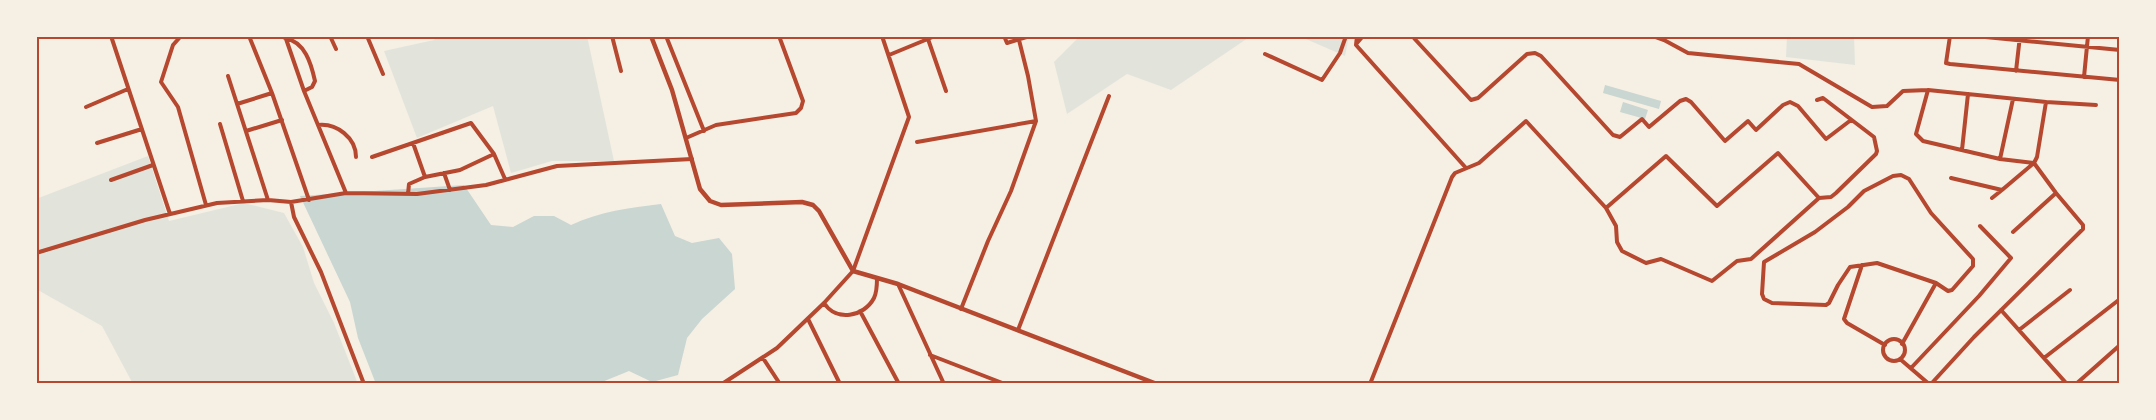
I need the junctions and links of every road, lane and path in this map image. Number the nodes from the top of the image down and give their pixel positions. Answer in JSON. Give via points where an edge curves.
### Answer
{"nodes":[{"id":1,"x":111,"y":36,"type":"edge"},
{"id":2,"x":181,"y":36,"type":"edge"},
{"id":3,"x":249,"y":36,"type":"edge"},
{"id":4,"x":330,"y":36,"type":"edge"},
{"id":5,"x":367,"y":36,"type":"edge"},
{"id":6,"x":612,"y":36,"type":"edge"},
{"id":7,"x":651,"y":36,"type":"edge"},
{"id":8,"x":666,"y":36,"type":"edge"},
{"id":9,"x":779,"y":36,"type":"edge"},
{"id":10,"x":882,"y":36,"type":"edge"},
{"id":11,"x":935,"y":36,"type":"edge"},
{"id":12,"x":1004,"y":36,"type":"edge"},
{"id":13,"x":1030,"y":36,"type":"edge"},
{"id":14,"x":1346,"y":36,"type":"edge"},
{"id":15,"x":1357,"y":36,"type":"edge"},
{"id":16,"x":1363,"y":36,"type":"edge"},
{"id":17,"x":1412,"y":36,"type":"edge"},
{"id":18,"x":1653,"y":36,"type":"edge"},
{"id":19,"x":1670,"y":36,"type":"edge"},
{"id":20,"x":1950,"y":36,"type":"edge"},
{"id":21,"x":1975,"y":36,"type":"edge"},
{"id":22,"x":2088,"y":36,"type":"edge"},
{"id":23,"x":285,"y":37,"type":"edge"},
{"id":24,"x":2019,"y":38,"type":"edge"},
{"id":25,"x":928,"y":39,"type":"junction"},
{"id":26,"x":1019,"y":40,"type":"junction"},
{"id":27,"x":1664,"y":40,"type":"junction"},
{"id":28,"x":1357,"y":42,"type":"junction"},
{"id":29,"x":2087,"y":46,"type":"junction"},
{"id":30,"x":336,"y":49,"type":"dead end"},
{"id":31,"x":2120,"y":50,"type":"edge"},
{"id":32,"x":1265,"y":54,"type":"dead end"},
{"id":33,"x":889,"y":55,"type":"junction"},
{"id":34,"x":621,"y":71,"type":"dead end"},
{"id":35,"x":2016,"y":71,"type":"junction"},
{"id":36,"x":383,"y":74,"type":"dead end"},
{"id":37,"x":228,"y":76,"type":"dead end"},
{"id":38,"x":2084,"y":77,"type":"junction"},
{"id":39,"x":2120,"y":80,"type":"edge"},
{"id":40,"x":128,"y":90,"type":"junction"},
{"id":41,"x":304,"y":90,"type":"junction"},
{"id":42,"x":1928,"y":90,"type":"junction"},
{"id":43,"x":946,"y":91,"type":"dead end"},
{"id":44,"x":272,"y":93,"type":"junction"},
{"id":45,"x":1968,"y":94,"type":"junction"},
{"id":46,"x":1109,"y":96,"type":"dead end"},
{"id":47,"x":2013,"y":99,"type":"junction"},
{"id":48,"x":1818,"y":100,"type":"dead end"},
{"id":49,"x":2046,"y":102,"type":"junction"},
{"id":50,"x":237,"y":104,"type":"junction"},
{"id":51,"x":2096,"y":105,"type":"dead end"},
{"id":52,"x":86,"y":107,"type":"dead end"},
{"id":53,"x":282,"y":120,"type":"junction"},
{"id":54,"x":1851,"y":120,"type":"junction"},
{"id":55,"x":1036,"y":121,"type":"junction"},
{"id":56,"x":220,"y":124,"type":"dead end"},
{"id":57,"x":318,"y":125,"type":"junction"},
{"id":58,"x":142,"y":129,"type":"junction"},
{"id":59,"x":246,"y":131,"type":"junction"},
{"id":60,"x":704,"y":131,"type":"junction"},
{"id":61,"x":686,"y":138,"type":"junction"},
{"id":62,"x":917,"y":142,"type":"dead end"},
{"id":63,"x":98,"y":143,"type":"dead end"},
{"id":64,"x":413,"y":143,"type":"junction"},
{"id":65,"x":1962,"y":150,"type":"junction"},
{"id":66,"x":494,"y":154,"type":"junction"},
{"id":67,"x":356,"y":157,"type":"dead end"},
{"id":68,"x":372,"y":158,"type":"dead end"},
{"id":69,"x":692,"y":159,"type":"junction"},
{"id":70,"x":2000,"y":159,"type":"junction"},
{"id":71,"x":2034,"y":163,"type":"junction"},
{"id":72,"x":153,"y":165,"type":"junction"},
{"id":73,"x":1466,"y":168,"type":"junction"},
{"id":74,"x":444,"y":173,"type":"junction"},
{"id":75,"x":425,"y":177,"type":"junction"},
{"id":76,"x":1951,"y":178,"type":"dead end"},
{"id":77,"x":506,"y":179,"type":"junction"},
{"id":78,"x":112,"y":180,"type":"dead end"},
{"id":79,"x":450,"y":190,"type":"junction"},
{"id":80,"x":2002,"y":190,"type":"junction"},
{"id":81,"x":346,"y":193,"type":"junction"},
{"id":82,"x":2056,"y":193,"type":"junction"},
{"id":83,"x":408,"y":194,"type":"junction"},
{"id":84,"x":1819,"y":198,"type":"junction"},
{"id":85,"x":1992,"y":198,"type":"dead end"},
{"id":86,"x":268,"y":200,"type":"junction"},
{"id":87,"x":309,"y":200,"type":"junction"},
{"id":88,"x":244,"y":201,"type":"junction"},
{"id":89,"x":291,"y":202,"type":"junction"},
{"id":90,"x":206,"y":205,"type":"junction"},
{"id":91,"x":1606,"y":208,"type":"junction"},
{"id":92,"x":170,"y":214,"type":"junction"},
{"id":93,"x":1980,"y":226,"type":"dead end"},
{"id":94,"x":2013,"y":232,"type":"dead end"},
{"id":95,"x":36,"y":253,"type":"edge"},
{"id":96,"x":1862,"y":265,"type":"junction"},
{"id":97,"x":853,"y":271,"type":"junction"},
{"id":98,"x":877,"y":278,"type":"junction"},
{"id":99,"x":1936,"y":283,"type":"junction"},
{"id":100,"x":898,"y":284,"type":"junction"},
{"id":101,"x":2070,"y":290,"type":"dead end"},
{"id":102,"x":2120,"y":299,"type":"edge"},
{"id":103,"x":824,"y":303,"type":"junction"},
{"id":104,"x":961,"y":309,"type":"junction"},
{"id":105,"x":2002,"y":310,"type":"junction"},
{"id":106,"x":860,"y":312,"type":"junction"},
{"id":107,"x":808,"y":319,"type":"junction"},
{"id":108,"x":1018,"y":330,"type":"junction"},
{"id":109,"x":2019,"y":330,"type":"junction"},
{"id":110,"x":1902,"y":344,"type":"junction"},
{"id":111,"x":1885,"y":345,"type":"junction"},
{"id":112,"x":2120,"y":345,"type":"edge"},
{"id":113,"x":930,"y":355,"type":"junction"},
{"id":114,"x":763,"y":358,"type":"junction"},
{"id":115,"x":2044,"y":358,"type":"junction"},
{"id":116,"x":1900,"y":359,"type":"junction"},
{"id":117,"x":1910,"y":368,"type":"junction"},
{"id":118,"x":1146,"y":382,"type":"edge"},
{"id":119,"x":364,"y":384,"type":"edge"},
{"id":120,"x":722,"y":384,"type":"edge"},
{"id":121,"x":780,"y":384,"type":"edge"},
{"id":122,"x":840,"y":384,"type":"edge"},
{"id":123,"x":899,"y":384,"type":"edge"},
{"id":124,"x":944,"y":384,"type":"edge"},
{"id":125,"x":1005,"y":384,"type":"edge"},
{"id":126,"x":1157,"y":384,"type":"edge"},
{"id":127,"x":1370,"y":384,"type":"edge"},
{"id":128,"x":1930,"y":384,"type":"edge"},
{"id":129,"x":2067,"y":384,"type":"edge"},
{"id":130,"x":2076,"y":384,"type":"edge"}],
"edges":[{"from":1,"to":40,"type":"street"},
{"from":2,"to":90,"type":"street","via":[[173,46],[161,82],[178,107]]},
{"from":3,"to":44,"type":"street"},
{"from":4,"to":30,"type":"street"},
{"from":5,"to":36,"type":"street"},
{"from":6,"to":34,"type":"street"},
{"from":7,"to":61,"type":"street"},
{"from":8,"to":60,"type":"street"},
{"from":9,"to":60,"type":"street","via":[[803,101],[801,108],[796,113],[716,124]]},
{"from":10,"to":33,"type":"street"},
{"from":11,"to":25,"type":"street"},
{"from":12,"to":26,"type":"street","via":[[1007,43]]},
{"from":13,"to":26,"type":"street"},
{"from":14,"to":32,"type":"street","via":[[1340,53],[1322,80]]},
{"from":15,"to":28,"type":"street"},
{"from":16,"to":28,"type":"street"},
{"from":17,"to":54,"type":"street","via":[[1471,100],[1478,98],[1527,54],[1542,56],[1613,136],[1620,137],[1642,119],[1649,126],[1686,99],[1725,141],[1748,121],[1756,130],[1790,102],[1798,106],[1826,139]]},
{"from":18,"to":27,"type":"street"},
{"from":19,"to":27,"type":"street"},
{"from":20,"to":35,"type":"street","via":[[1946,63]]},
{"from":21,"to":24,"type":"street"},
{"from":22,"to":29,"type":"street"},
{"from":23,"to":41,"type":"street"},
{"from":23,"to":41,"type":"street","via":[[301,45],[310,62],[315,81],[312,87]]},
{"from":24,"to":29,"type":"street"},
{"from":24,"to":35,"type":"street"},
{"from":25,"to":33,"type":"street"},
{"from":25,"to":43,"type":"street"},
{"from":26,"to":55,"type":"street"},
{"from":27,"to":42,"type":"street","via":[[1688,53],[1799,64],[1872,107],[1887,106],[1903,91]]},
{"from":28,"to":73,"type":"street","via":[[1356,45]]},
{"from":29,"to":31,"type":"street"},
{"from":29,"to":38,"type":"street"},
{"from":33,"to":97,"type":"street","via":[[909,116]]},
{"from":35,"to":38,"type":"street"},
{"from":37,"to":50,"type":"street"},
{"from":38,"to":39,"type":"street"},
{"from":40,"to":52,"type":"street"},
{"from":40,"to":58,"type":"street"},
{"from":41,"to":57,"type":"street"},
{"from":42,"to":45,"type":"street"},
{"from":42,"to":65,"type":"street","via":[[1916,134],[1923,141]]},
{"from":44,"to":50,"type":"street"},
{"from":44,"to":53,"type":"street"},
{"from":45,"to":47,"type":"street"},
{"from":45,"to":65,"type":"street"},
{"from":46,"to":108,"type":"street"},
{"from":47,"to":49,"type":"street"},
{"from":47,"to":70,"type":"street"},
{"from":48,"to":54,"type":"street","via":[[1823,98]]},
{"from":49,"to":51,"type":"street"},
{"from":49,"to":71,"type":"street"},
{"from":50,"to":59,"type":"street"},
{"from":53,"to":59,"type":"street"},
{"from":53,"to":87,"type":"street"},
{"from":54,"to":84,"type":"street","via":[[1874,137],[1876,154],[1836,193]]},
{"from":55,"to":62,"type":"street"},
{"from":55,"to":104,"type":"street","via":[[1011,191]]},
{"from":56,"to":88,"type":"street"},
{"from":57,"to":67,"type":"street","via":[[332,126],[345,133]]},
{"from":57,"to":81,"type":"street"},
{"from":58,"to":63,"type":"street"},
{"from":58,"to":72,"type":"street"},
{"from":59,"to":86,"type":"street"},
{"from":60,"to":61,"type":"street"},
{"from":61,"to":69,"type":"street"},
{"from":64,"to":66,"type":"street","via":[[471,123]]},
{"from":64,"to":68,"type":"street"},
{"from":64,"to":75,"type":"street"},
{"from":65,"to":70,"type":"street"},
{"from":66,"to":74,"type":"street","via":[[460,170]]},
{"from":66,"to":77,"type":"street"},
{"from":69,"to":77,"type":"street","via":[[556,166]]},
{"from":69,"to":97,"type":"street","via":[[700,189],[710,201],[721,205],[802,202],[813,206]]},
{"from":70,"to":71,"type":"street"},
{"from":71,"to":80,"type":"street"},
{"from":71,"to":82,"type":"street"},
{"from":72,"to":78,"type":"street"},
{"from":72,"to":92,"type":"street"},
{"from":73,"to":91,"type":"street","via":[[1479,163],[1526,121]]},
{"from":73,"to":127,"type":"street","via":[[1455,173],[1448,185]]},
{"from":74,"to":75,"type":"street"},
{"from":74,"to":79,"type":"street"},
{"from":75,"to":83,"type":"street","via":[[409,184]]},
{"from":76,"to":80,"type":"street"},
{"from":77,"to":79,"type":"street"},
{"from":79,"to":83,"type":"street"},
{"from":80,"to":85,"type":"street"},
{"from":81,"to":83,"type":"street"},
{"from":81,"to":87,"type":"street"},
{"from":82,"to":94,"type":"street"},
{"from":82,"to":105,"type":"street","via":[[2083,229]]},
{"from":84,"to":91,"type":"street","via":[[1751,259],[1737,261],[1712,281],[1661,259],[1646,263],[1622,251],[1616,226]]},
{"from":84,"to":91,"type":"street","via":[[1778,153],[1717,206],[1666,156]]},
{"from":86,"to":88,"type":"street"},
{"from":86,"to":89,"type":"street"},
{"from":87,"to":89,"type":"street"},
{"from":88,"to":90,"type":"street"},
{"from":89,"to":119,"type":"street","via":[[294,217],[321,272]]},
{"from":90,"to":92,"type":"street"},
{"from":92,"to":95,"type":"street"},
{"from":93,"to":117,"type":"street","via":[[2012,258]]},
{"from":96,"to":99,"type":"street","via":[[1877,263]]},
{"from":96,"to":99,"type":"street","via":[[1850,267],[1826,305],[1772,303],[1762,294],[1764,262],[1816,232],[1864,191],[1901,175],[1908,179],[1931,213],[1973,259],[1973,266],[1952,290],[1948,291]]},
{"from":96,"to":111,"type":"street","via":[[1844,319]]},
{"from":97,"to":98,"type":"street"},
{"from":97,"to":103,"type":"street"},
{"from":98,"to":100,"type":"street"},
{"from":98,"to":106,"type":"street","via":[[876,295]]},
{"from":99,"to":110,"type":"street"},
{"from":100,"to":104,"type":"street"},
{"from":100,"to":113,"type":"street"},
{"from":101,"to":109,"type":"street"},
{"from":102,"to":115,"type":"street"},
{"from":103,"to":106,"type":"street","via":[[828,310],[839,315]]},
{"from":103,"to":107,"type":"street"},
{"from":104,"to":108,"type":"street"},
{"from":105,"to":109,"type":"street"},
{"from":105,"to":128,"type":"street"},
{"from":106,"to":123,"type":"street"},
{"from":107,"to":114,"type":"street"},
{"from":107,"to":122,"type":"street"},
{"from":108,"to":118,"type":"street"},
{"from":109,"to":115,"type":"street"},
{"from":110,"to":111,"type":"street","via":[[1892,340]]},
{"from":110,"to":116,"type":"street","via":[[1904,350]]},
{"from":111,"to":116,"type":"street","via":[[1883,353],[1887,359]]},
{"from":112,"to":130,"type":"street"},
{"from":113,"to":124,"type":"street"},
{"from":113,"to":125,"type":"street"},
{"from":114,"to":120,"type":"street"},
{"from":114,"to":121,"type":"street"},
{"from":115,"to":129,"type":"street"},
{"from":116,"to":117,"type":"street"},
{"from":117,"to":128,"type":"street"},
{"from":118,"to":126,"type":"street"}]}
